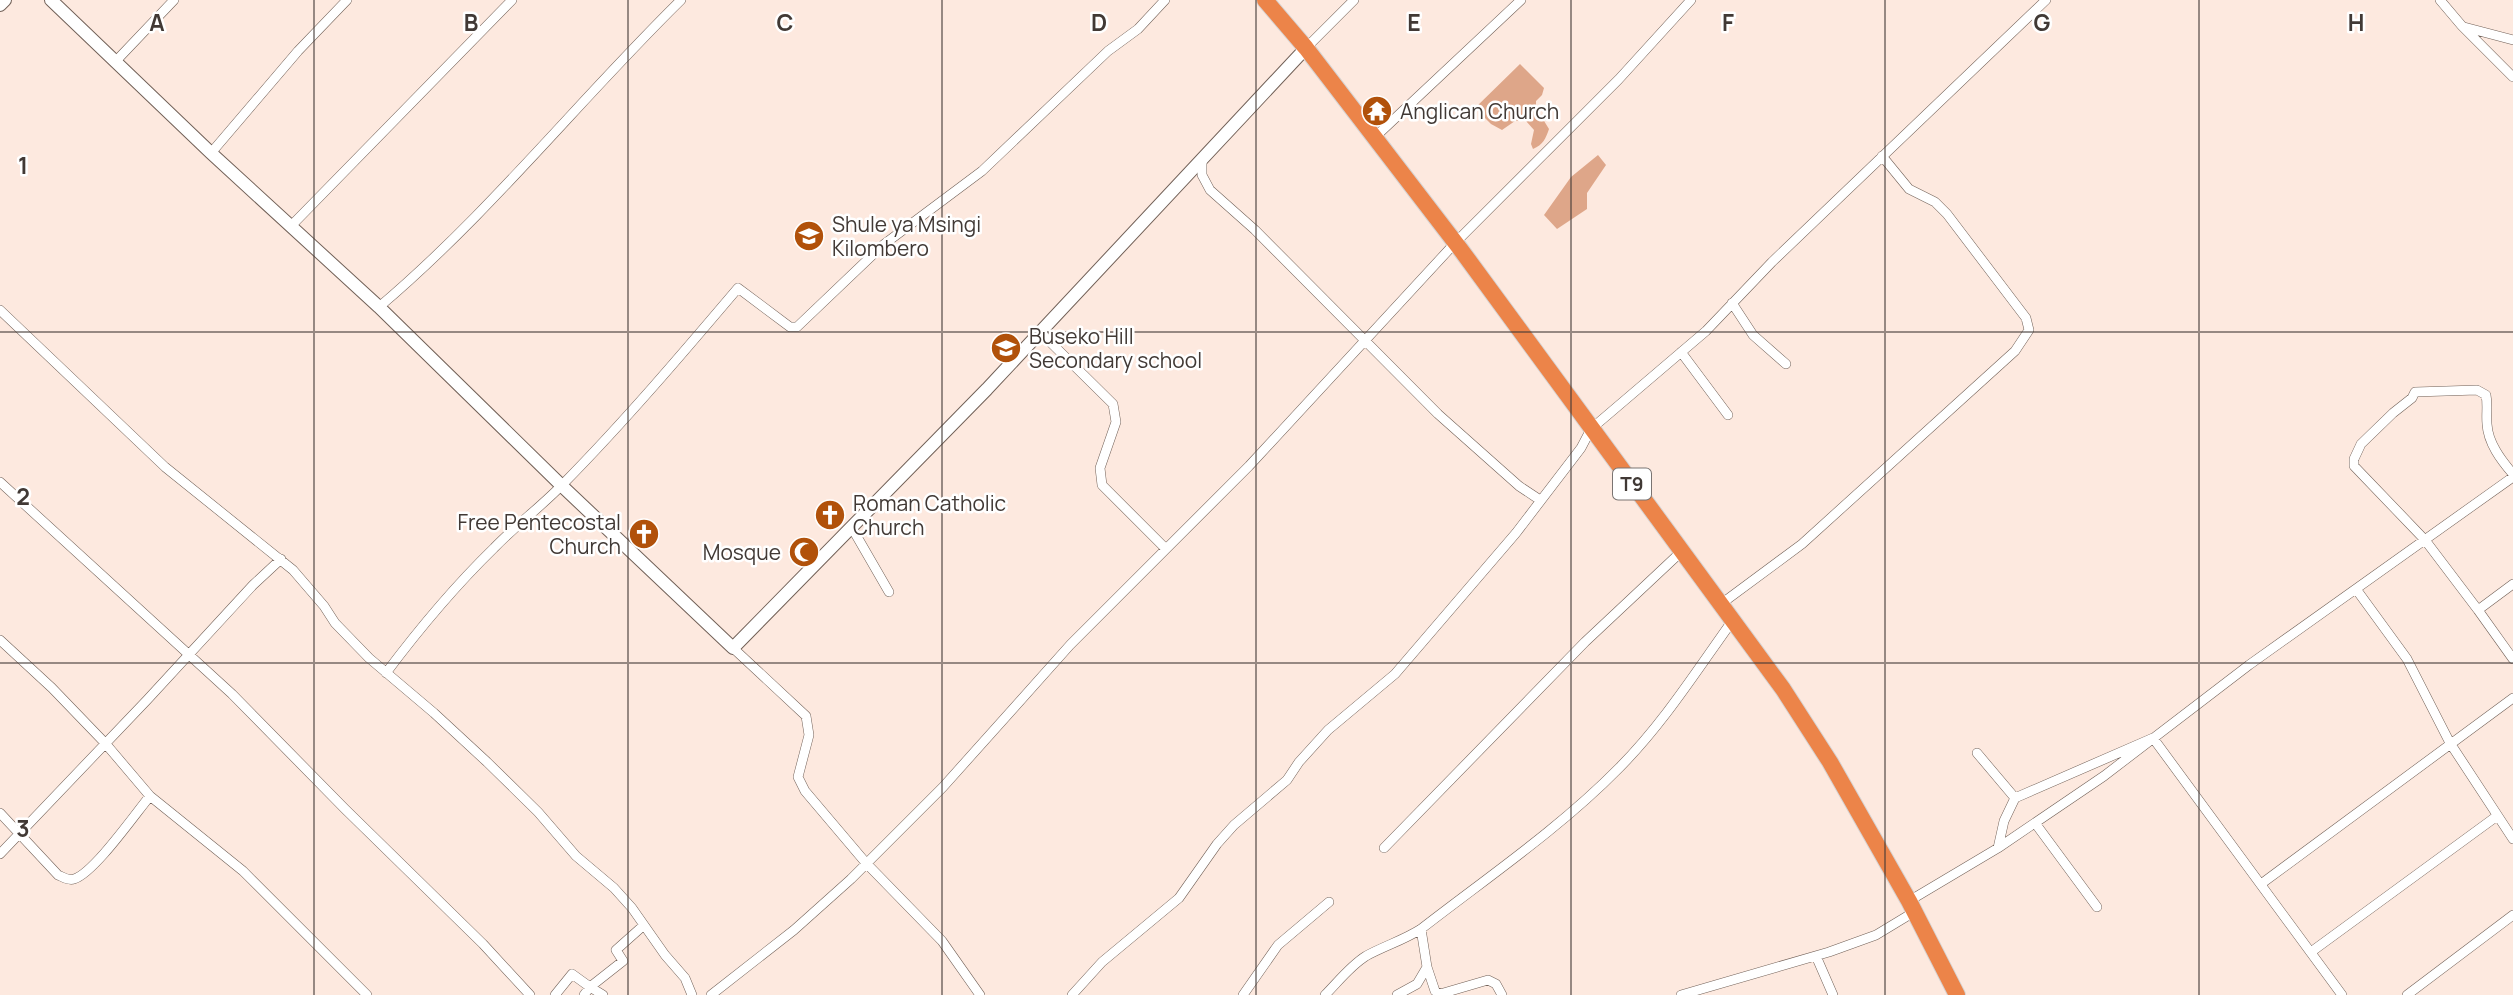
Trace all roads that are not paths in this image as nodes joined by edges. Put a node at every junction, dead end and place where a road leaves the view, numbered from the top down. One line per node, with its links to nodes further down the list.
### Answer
1 (5, 0): 14 (street)
2 (51, 0): 18 (street)
3 (174, 0): 18 (street)
4 (347, 0): 21 (street)
5 (512, 0): 24 (street)
6 (681, 0): 27 (street)
7 (1165, 0): 37 (street)
8 (1265, 0): 17 (highway, T9)
9 (1354, 0): 17 (street)
10 (1521, 0): 20 (street)
11 (1691, 0): 25 (street)
12 (2046, 0): 22 (street)
13 (2440, 0): 15 (street)
14 (0, 5)
15 (2462, 26): 16 (street); 19 (street)
16 (2513, 40)
17 (1306, 48): 20 (highway, T9); 23 (street)
18 (115, 62): 21 (street)
19 (2513, 78)
20 (1374, 138): 25 (highway, T9)
21 (211, 153): 24 (street)
22 (1882, 156): 26 (street); 47 (street)
23 (1202, 158): 29 (street); 30 (street)
24 (291, 226): 27 (street)
25 (1455, 243): 30 (street); 34 (highway, T9)
26 (1732, 303): 31 (street); 32 (street)
27 (379, 307): 37 (street)
28 (0, 310): 43 (street)
29 (1040, 332): 39 (street); 41 (street)
30 (1365, 340): 38 (street); 41 (street)
31 (1681, 352): 33 (street); 34 (street)
32 (1786, 364)
33 (1728, 415)
34 (1591, 429): 38 (street); 42 (highway, T9)
35 (2513, 476): 40 (street); 40 (street)
36 (0, 482): 52 (street)
37 (562, 486): 51 (street); 54 (street)
38 (1540, 500): 89 (street)
39 (852, 528): 46 (street); 51 (street)
40 (2425, 540): 45 (street); 48 (street)
41 (1166, 549): 70 (street)
42 (1682, 551): 47 (highway, T9); 67 (street)
43 (281, 559): 52 (street); 54 (street)
44 (2513, 584): 48 (street)
45 (2356, 589): 56 (street); 58 (street)
46 (889, 592)
47 (1721, 604): 49 (highway, T9)
48 (2478, 611): 53 (street)
49 (1733, 620): 73 (highway, T9); 77 (street)
50 (0, 640): 57 (street)
51 (733, 648): 70 (street)
52 (188, 655): 57 (street); 83 (street)
53 (2513, 659)
54 (386, 673): 76 (street)
55 (2513, 698): 58 (street)
56 (2153, 738): 61 (street); 64 (street); 71 (street)
57 (105, 743): 60 (street); 65 (street)
58 (2450, 743): 63 (street); 71 (street)
59 (1977, 753): 61 (street)
60 (150, 796): 65 (street); 82 (street)
61 (2015, 798): 68 (street)
62 (0, 813): 65 (street)
63 (2497, 816): 66 (street); 78 (street)
64 (2035, 823): 68 (street); 74 (street)
65 (18, 834): 69 (street)
66 (2513, 839)
67 (1384, 848)
68 (1998, 848): 73 (street)
69 (0, 854)
70 (866, 863): 87 (street); 88 (street)
71 (2261, 884): 78 (street)
72 (1329, 902): 90 (street)
73 (1912, 907): 79 (street); 96 (highway, T9)
74 (2097, 907)
75 (2513, 915): 98 (street)
76 (644, 925): 81 (street); 86 (street)
77 (1421, 929): 80 (street); 91 (street)
78 (2311, 952): 97 (street)
79 (1816, 956): 94 (street); 95 (street)
80 (1427, 967): 92 (street); 93 (street)
81 (587, 991): 84 (street); 85 (street)
82 (367, 995)
83 (530, 995)
84 (555, 995)
85 (603, 995)
86 (692, 995)
87 (711, 995)
88 (980, 995)
89 (1072, 995)
90 (1243, 995)
91 (1325, 995)
92 (1397, 995)
93 (1502, 995)
94 (1681, 995)
95 (1833, 995)
96 (1957, 995)
97 (2342, 995)
98 (2407, 995)

